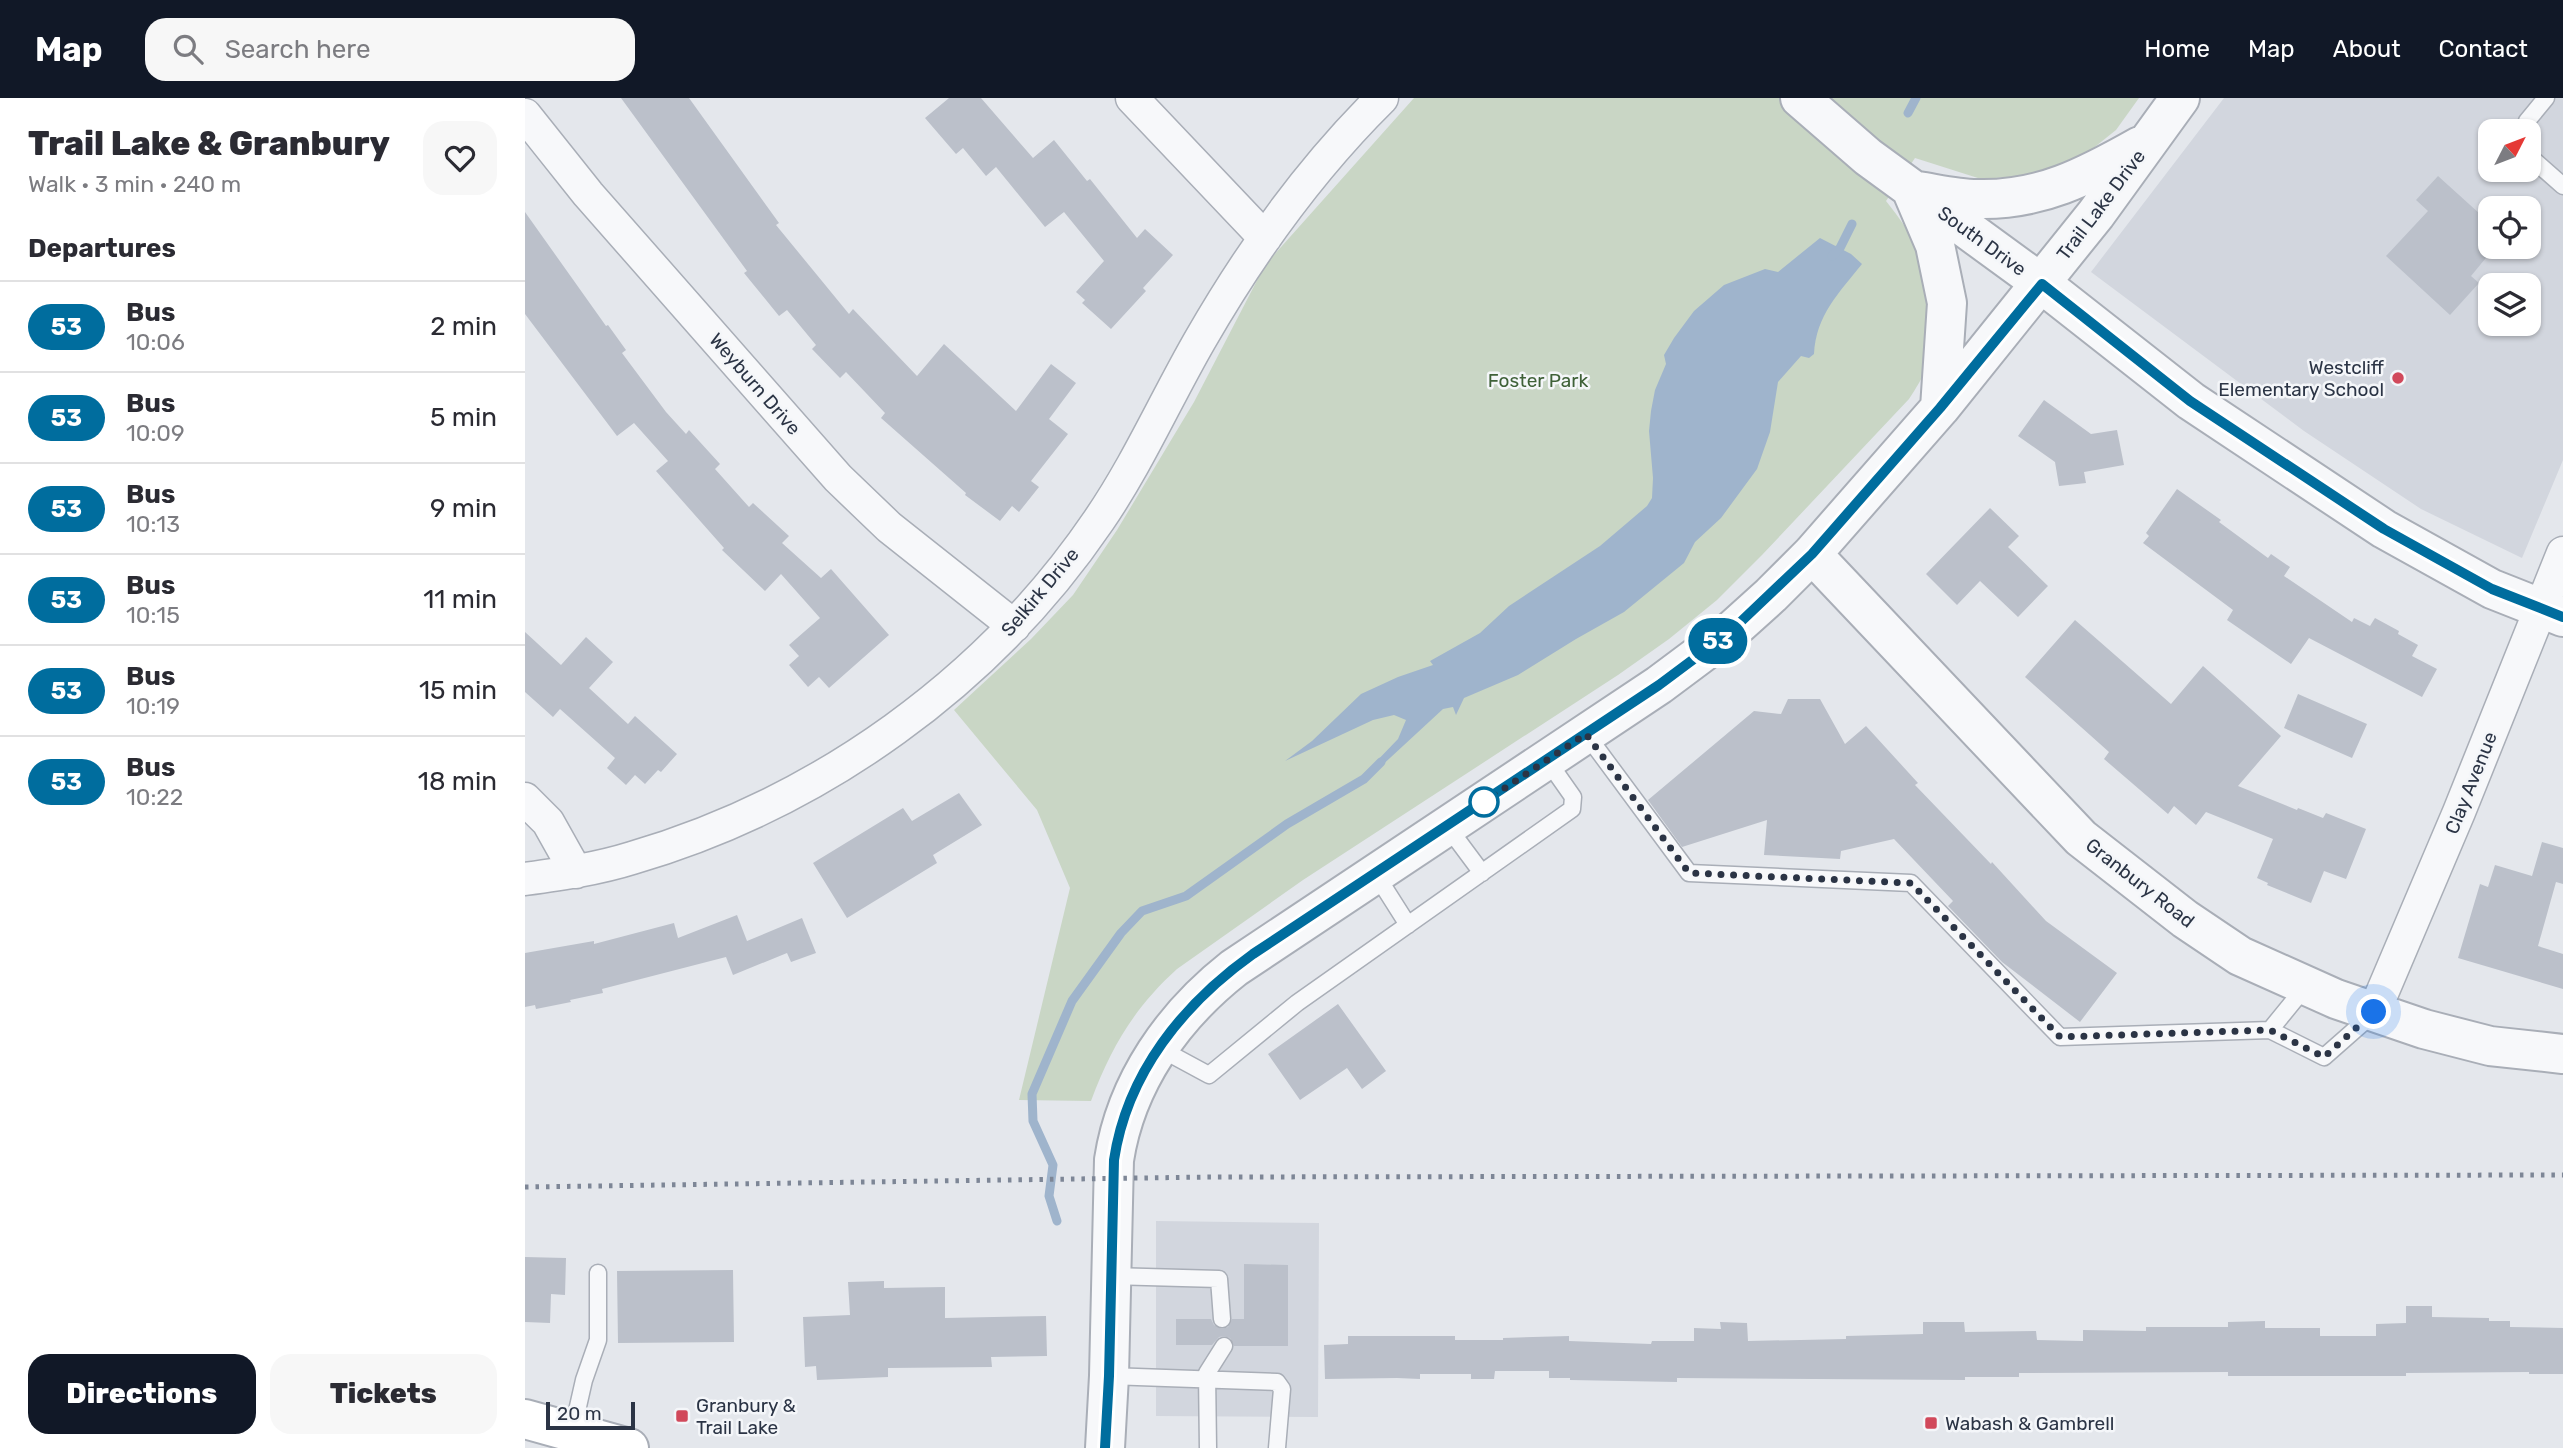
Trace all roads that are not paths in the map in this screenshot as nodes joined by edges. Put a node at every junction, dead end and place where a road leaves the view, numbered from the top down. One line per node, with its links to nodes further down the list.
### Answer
1 (1132, 98): 12 (street)
2 (1382, 98): 12 (street, Selkirk Drive)
3 (1800, 98): 11 (street, South Drive)
4 (2180, 98): 8 (street, Trail Lake Drive)
5 (2546, 98): 7 (lane)
6 (525, 114): 18 (street, Weyburn Drive)
7 (2529, 119)
8 (2151, 139): 11 (street); 13 (street, Trail Lake Drive)
9 (2541, 167): 10 (lane)
10 (2563, 186)
11 (1912, 191): 13 (street, South Drive); 14 (street)
12 (1265, 238): 18 (street, Selkirk Drive)
13 (2042, 284): 14 (street, Trail Lake Drive); 17 (street, South Drive)
14 (1940, 408): 16 (street, Trail Lake Drive)
15 (2563, 553): 17 (street, Clay Avenue)
16 (1812, 554): 19 (street, Trail Lake Drive); 28 (street, Granbury Road)
17 (2552, 614): 29 (street, Clay Avenue)
18 (1014, 626): 23 (street, Selkirk Drive)
19 (1586, 734): 20 (street, Trail Lake Drive); 30 (lane)
20 (1547, 760): 22 (street, Trail Lake Drive); 25 (lane)
21 (525, 799): 23 (street)
22 (1447, 826): 24 (street, Trail Lake Drive); 25 (lane)
23 (576, 872): 26 (street, Selkirk Drive)
24 (1375, 873): 27 (lane); 31 (street, Trail Lake Drive)
25 (1482, 873): 27 (lane)
26 (525, 878)
27 (1408, 925): 31 (lane)
28 (2305, 986): 29 (street, Granbury Road); 30 (lane)
29 (2374, 1012): 30 (lane); 32 (street, Granbury Road)
30 (2270, 1030)
31 (1159, 1048): 34 (street, Trail Lake Drive)
32 (2563, 1054)
33 (598, 1273): 40 (lane)
34 (1110, 1276): 35 (lane); 37 (street, Trail Lake Drive)
35 (1222, 1319)
36 (1224, 1346): 38 (lane)
37 (1109, 1376): 38 (lane); 42 (street, Trail Lake Drive)
38 (1207, 1378): 43 (lane); 44 (lane)
39 (525, 1419): 40 (main road)
40 (572, 1433): 41 (main road)
41 (629, 1448)
42 (1105, 1448)
43 (1208, 1448)
44 (1277, 1448)

